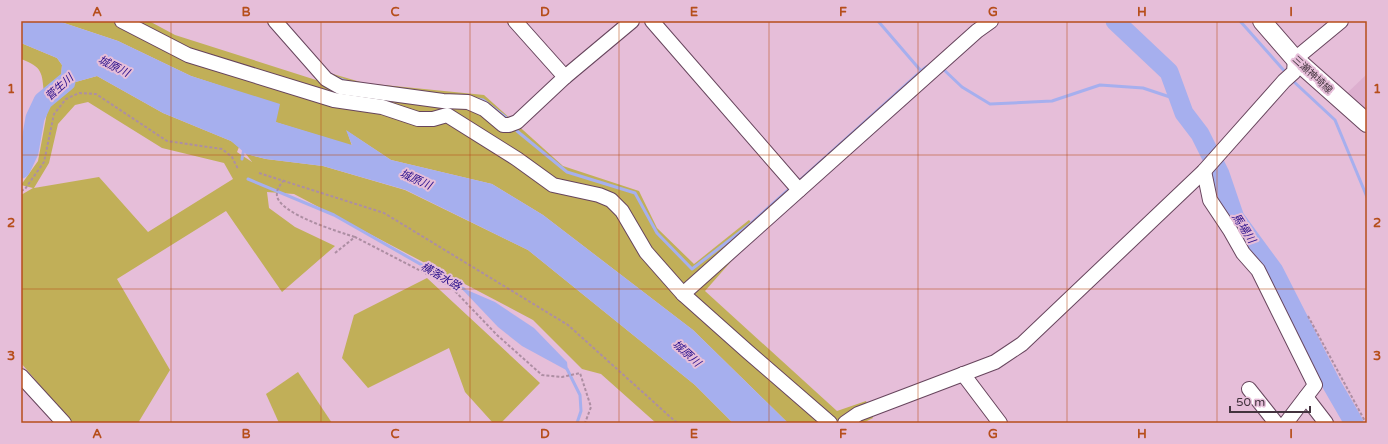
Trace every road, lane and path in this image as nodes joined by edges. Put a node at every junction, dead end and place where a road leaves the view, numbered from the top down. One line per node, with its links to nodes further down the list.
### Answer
1 (122, 21): 12 (street)
2 (275, 21): 11 (street)
3 (515, 21): 10 (street)
4 (632, 21): 10 (street)
5 (652, 21): 18 (street)
6 (991, 21): 18 (street)
7 (1262, 21): 9 (main road, 三瀬神埼線)
8 (1341, 21): 9 (street)
9 (1291, 71): 13 (main road, 三瀬神埼線); 15 (street)
10 (565, 77): 11 (street)
11 (443, 101): 12 (street)
12 (447, 115): 22 (street)
13 (1367, 123)
14 (238, 169): 19 (path)
15 (1204, 172): 24 (street); 27 (street)
16 (259, 173): 17 (path)
17 (284, 180): 20 (path); 30 (path)
18 (799, 190): 22 (street)
19 (21, 191)
20 (355, 238): 21 (path); 29 (path)
21 (336, 252)
22 (683, 294): 31 (street)
23 (1308, 316): 37 (path)
24 (963, 374): 32 (street); 33 (street)
25 (21, 376): 28 (street)
26 (1249, 389): 34 (street)
27 (1306, 397): 35 (street); 36 (street)
28 (64, 423)
29 (585, 423)
30 (677, 423)
31 (830, 423)
32 (845, 423)
33 (1000, 423)
34 (1276, 423)
35 (1286, 423)
36 (1326, 423)
37 (1366, 423)

